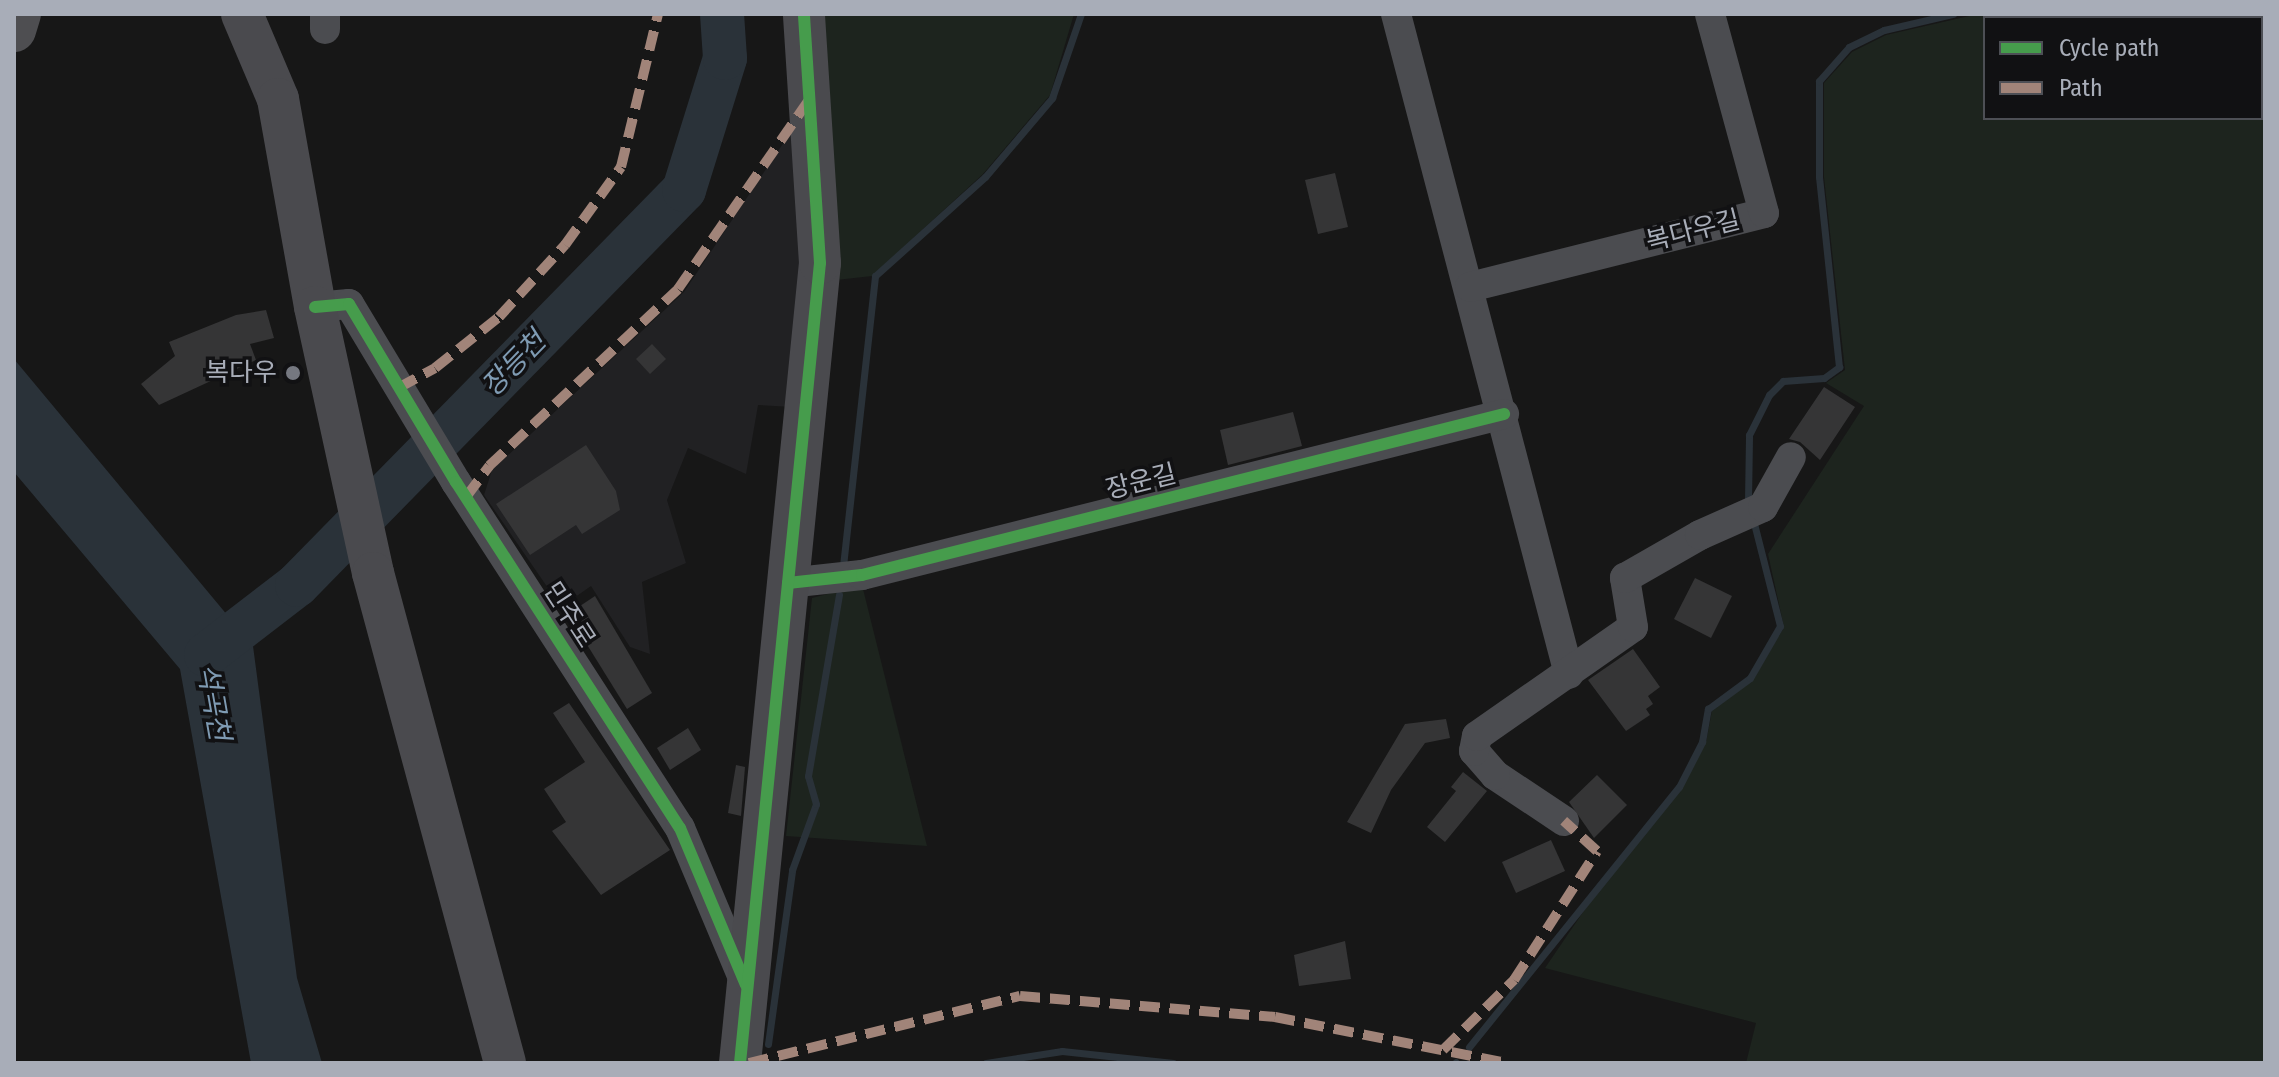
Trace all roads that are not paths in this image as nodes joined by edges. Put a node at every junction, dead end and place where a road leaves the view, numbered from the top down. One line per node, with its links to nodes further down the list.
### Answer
1 (19, 14): 6 (highway)
2 (242, 14): 8 (main road)
3 (804, 14): 11 (main road)
4 (1396, 14): 7 (street)
5 (1710, 14): 7 (street, 복다우길)
6 (14, 30)
7 (1470, 287): 9 (street)
8 (315, 307): 14 (street, 민주로); 15 (main road)
9 (1504, 414): 11 (street, 장운길); 12 (street)
10 (1791, 457): 12 (street)
11 (788, 583): 14 (main road)
12 (1569, 674): 13 (street)
13 (1564, 821)
14 (748, 990): 16 (main road)
15 (505, 1063)
16 (740, 1063)

